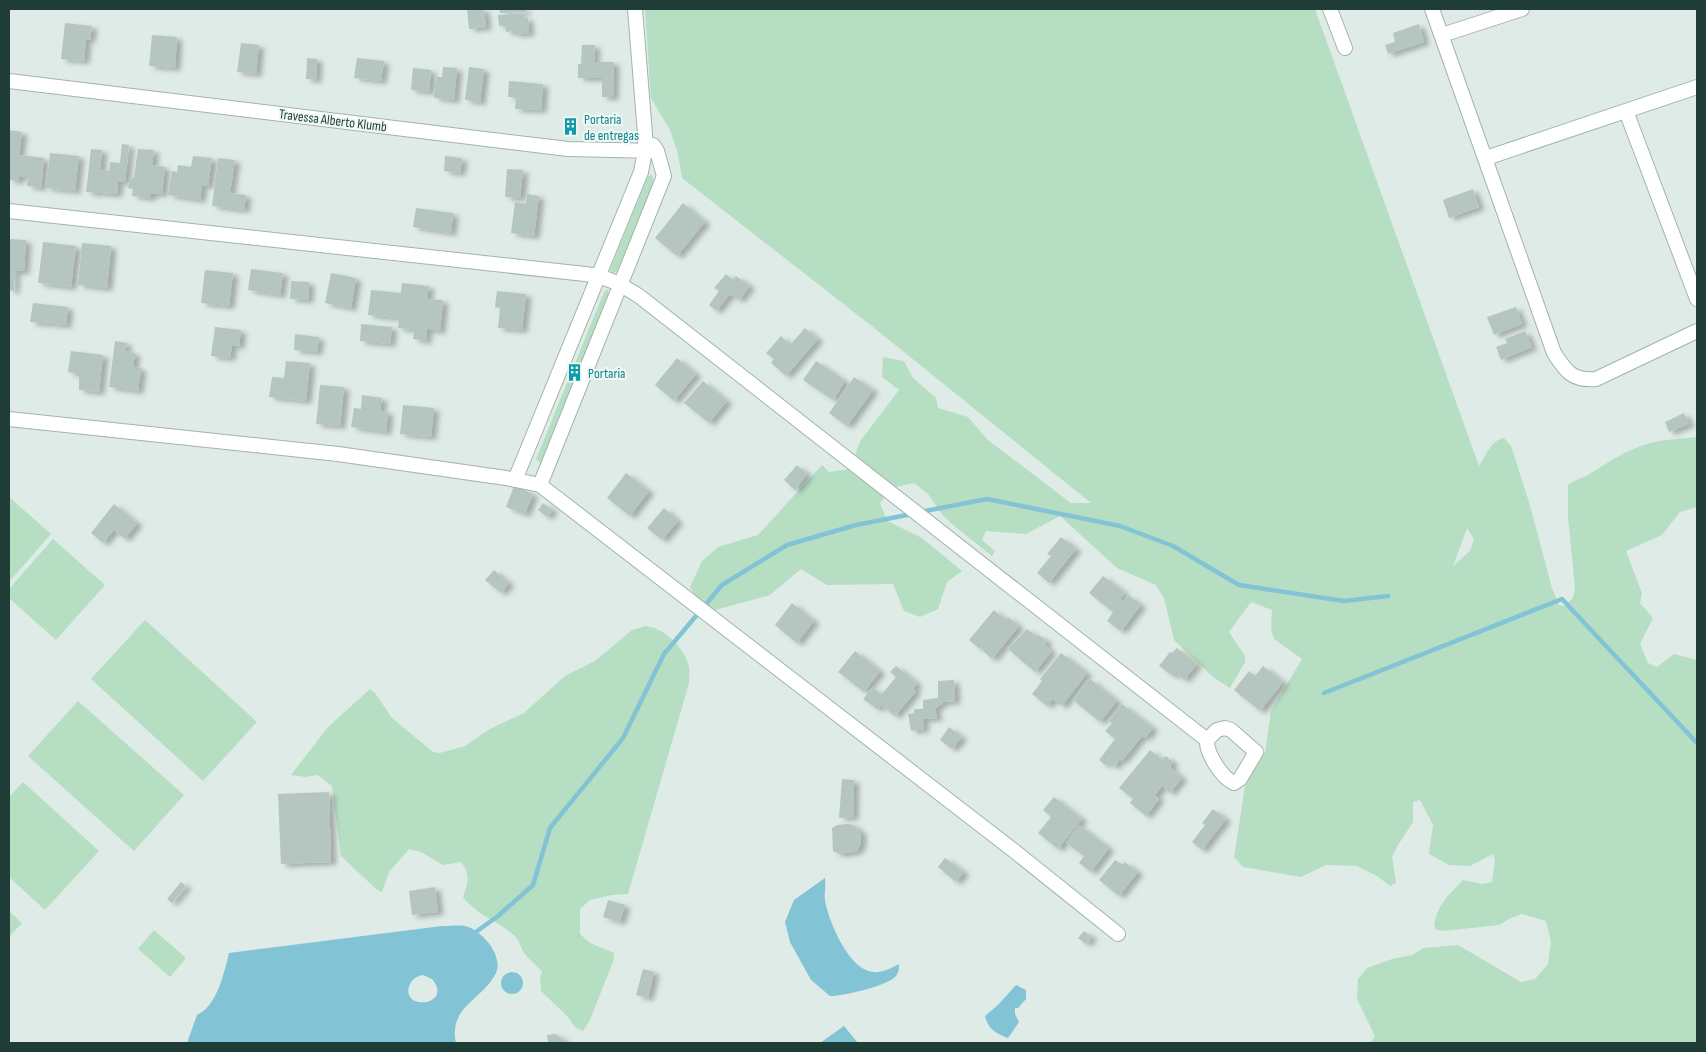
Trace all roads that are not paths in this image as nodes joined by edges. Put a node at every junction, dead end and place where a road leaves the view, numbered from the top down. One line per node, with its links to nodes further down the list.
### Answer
1 (635, 9): 10 (street)
2 (1330, 9): 6 (street)
3 (1432, 9): 5 (street)
4 (1522, 9): 5 (street)
5 (1442, 35): 11 (street)
6 (1345, 48)
7 (9, 81): 10 (street, Travessa Alberto Klumb)
8 (1697, 87): 9 (street)
9 (1626, 111): 11 (street); 15 (street)
10 (651, 151): 13 (street); 14 (street)
11 (1486, 158): 16 (street)
12 (9, 211): 13 (street)
13 (599, 275): 14 (street); 18 (street)
14 (621, 284): 19 (street); 20 (street)
15 (1697, 299)
16 (1697, 331)
17 (9, 419): 18 (street)
18 (515, 480): 19 (street)
19 (540, 485): 21 (street)
20 (1207, 740)
21 (1118, 934)

